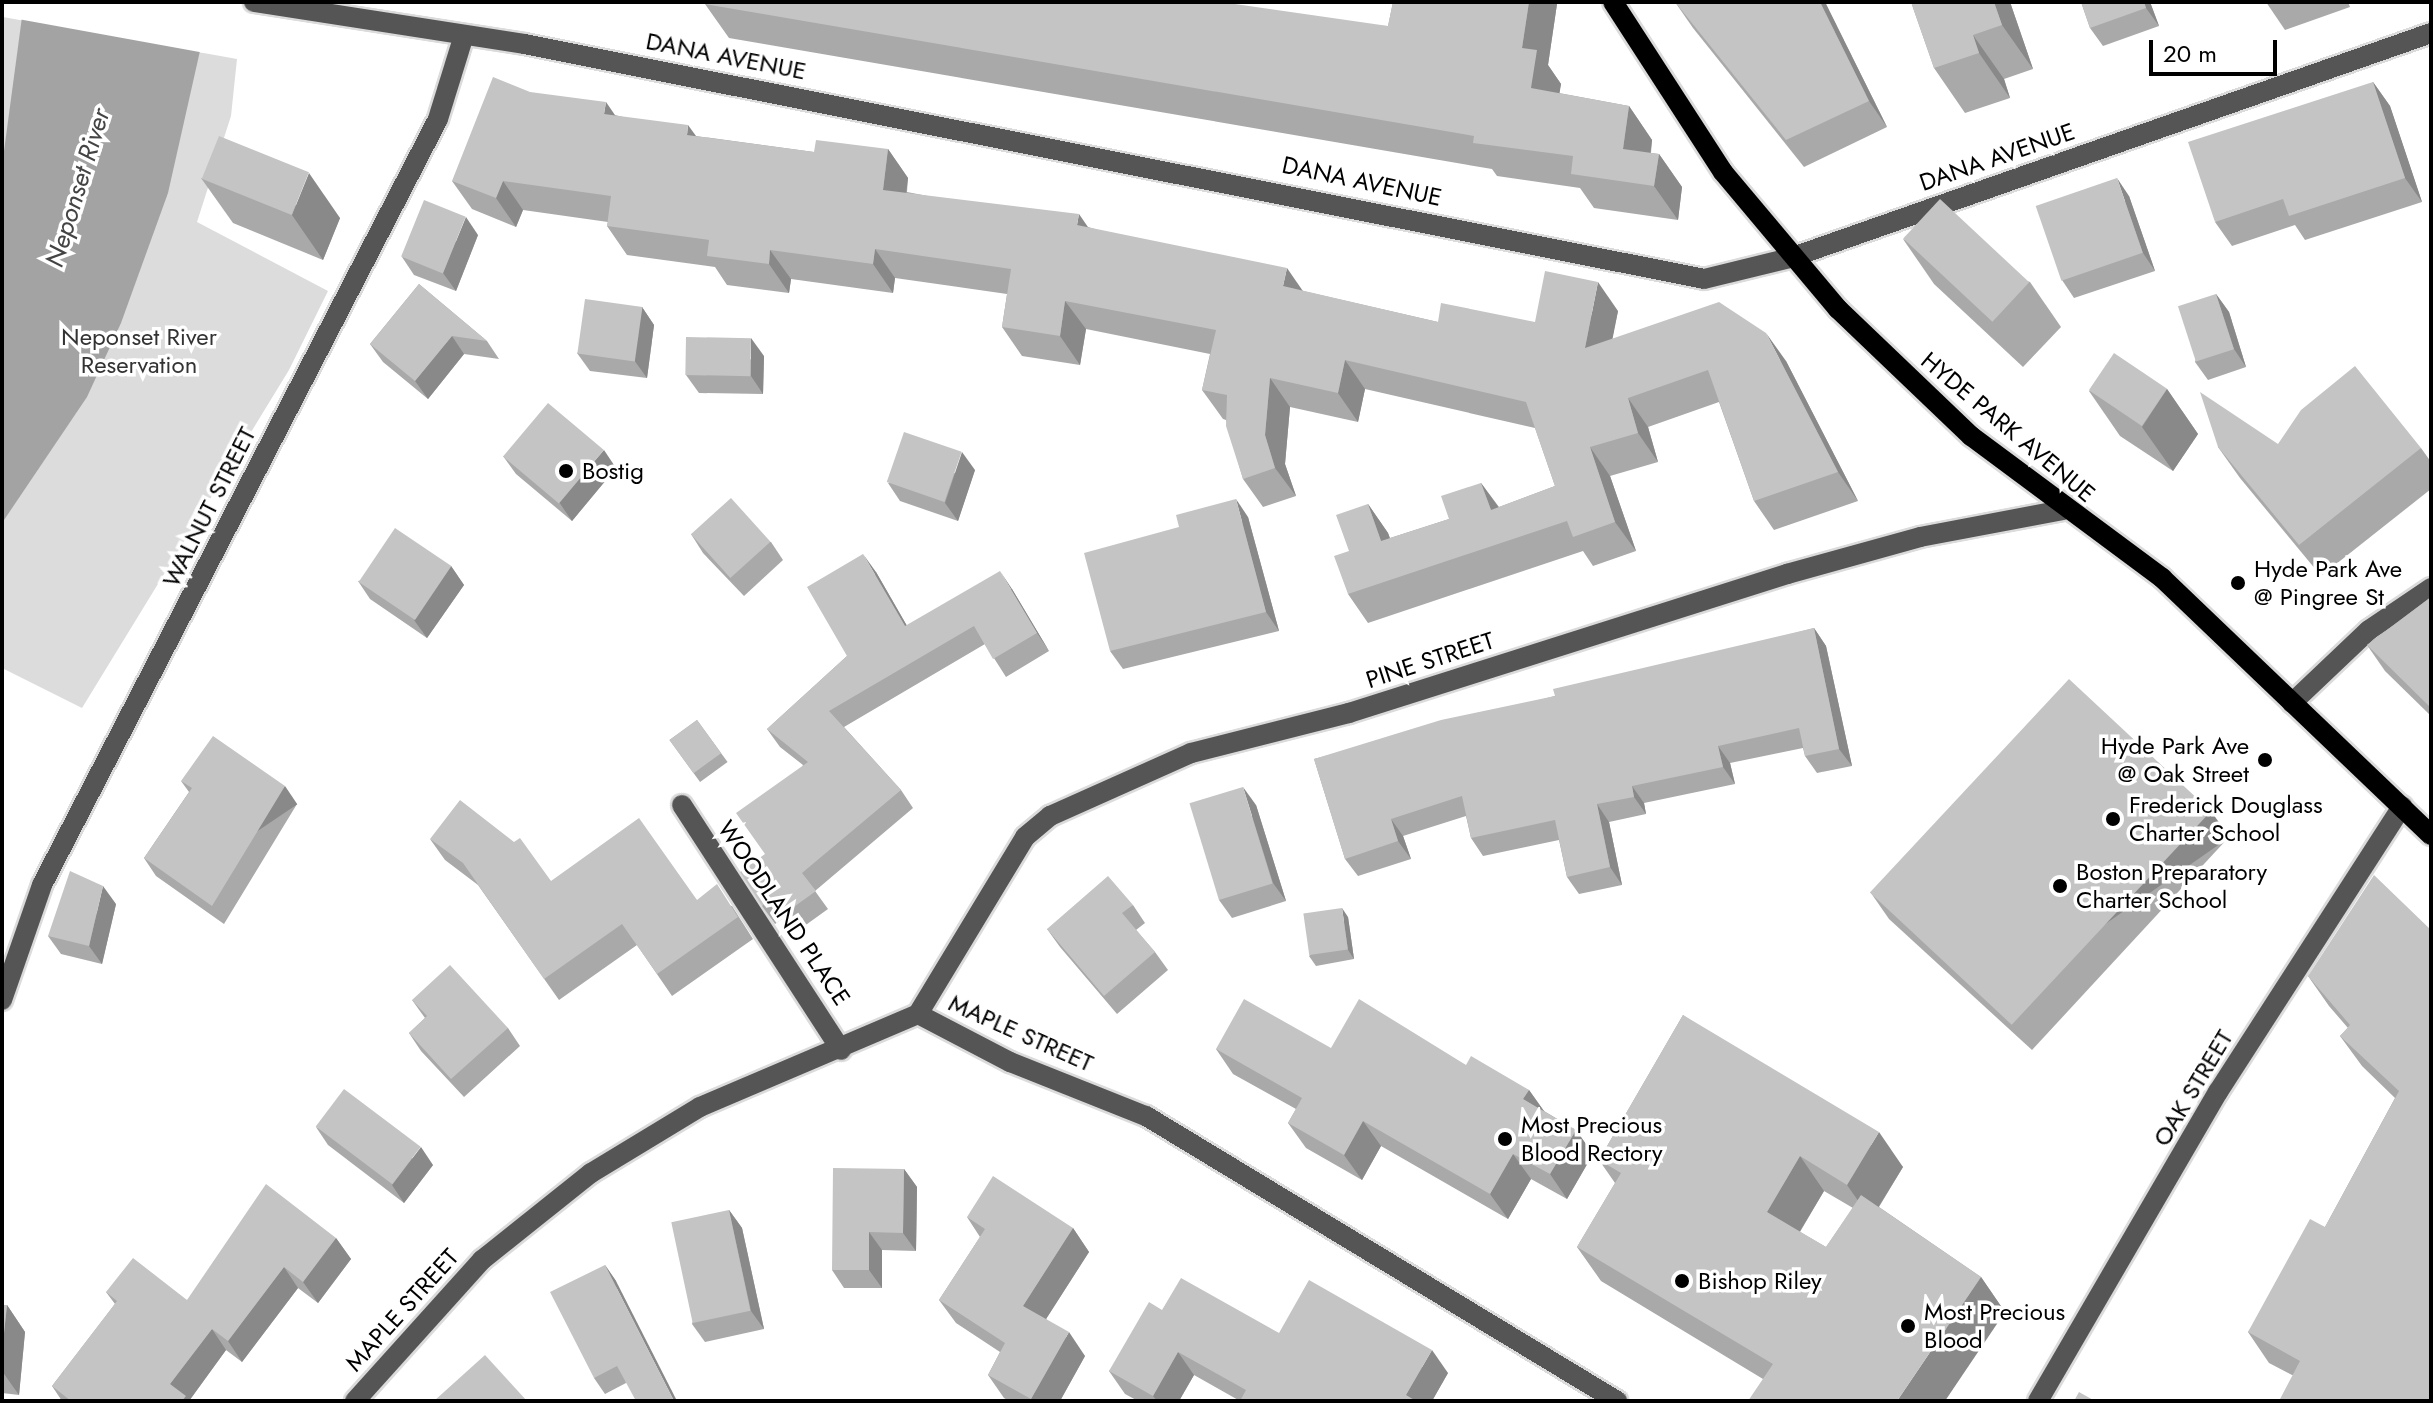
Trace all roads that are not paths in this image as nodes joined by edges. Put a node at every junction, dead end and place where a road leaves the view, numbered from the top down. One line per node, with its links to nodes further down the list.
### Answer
1 (1613, 2): 5 (main road, HYDE PARK AVENUE)
2 (259, 3): 3 (street, DANA AVENUE)
3 (463, 38): 5 (street, DANA AVENUE); 12 (street, WALNUT STREET)
4 (2429, 39): 5 (street, DANA AVENUE)
5 (1790, 258): 6 (main road, HYDE PARK AVENUE)
6 (2063, 510): 8 (main road, HYDE PARK AVENUE); 13 (street, PINE STREET)
7 (2431, 588): 8 (street)
8 (2292, 703): 10 (main road, HYDE PARK AVENUE)
9 (682, 805): 14 (street, WOODLAND PLACE)
10 (2402, 806): 11 (main road, HYDE PARK AVENUE); 17 (street, OAK STREET)
11 (2431, 835)
12 (2, 1000)
13 (918, 1014): 14 (street, MAPLE STREET); 16 (street, MAPLE STREET)
14 (841, 1050): 15 (street, MAPLE STREET)
15 (355, 1401)
16 (1617, 1401)
17 (2038, 1401)

